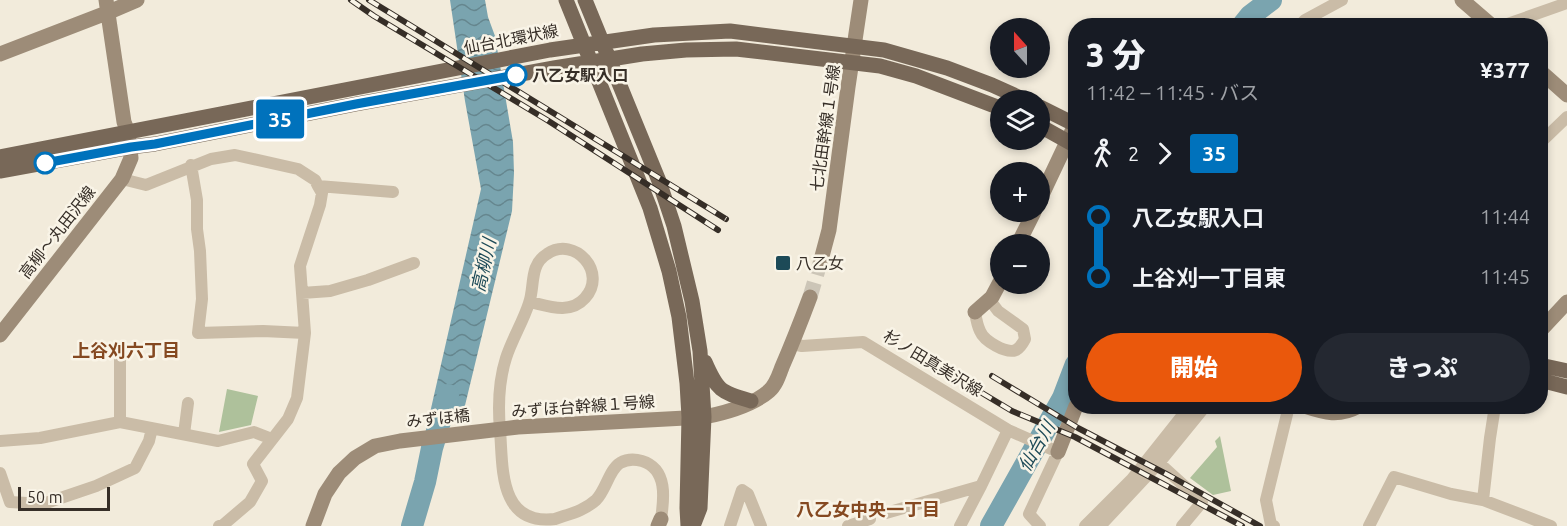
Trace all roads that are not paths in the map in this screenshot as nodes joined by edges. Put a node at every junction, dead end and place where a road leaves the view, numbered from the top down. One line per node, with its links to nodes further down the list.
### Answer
1 (137, 0): 8 (street)
2 (566, 0): 13 (main road)
3 (585, 0): 12 (main road)
4 (861, 0): 14 (street, 七北田幹線１号線)
5 (1342, 0): 9 (street)
6 (1462, 0): 10 (street)
7 (1567, 3): 11 (street)
8 (108, 6): 15 (street); 28 (street)
9 (1309, 18)
10 (1483, 18)
11 (1525, 18)
12 (602, 42): 13 (main road, 仙台北環状線); 14 (main road, 仙台北環状線); 16 (main road)
13 (584, 44): 17 (main road); 28 (main road, 仙台北環状線)
14 (854, 46): 18 (street, 七北田幹線１号線); 20 (main road, 仙台北環状線)
15 (0, 54)
16 (610, 59): 17 (main road, 仙台北環状線); 18 (main road, 仙台北環状線); 51 (main road)
17 (591, 62): 28 (main road, 仙台北環状線); 64 (main road)
18 (851, 62): 22 (main road, 仙台北環状線); 38 (street, 七北田幹線１号線)
19 (1548, 77): 21 (street)
20 (1003, 90)
21 (1567, 95)
22 (990, 104)
23 (1050, 113): 25 (main road)
24 (1567, 117): 27 (street)
25 (1068, 122)
26 (1050, 132): 29 (main road)
27 (1548, 136)
28 (129, 140): 31 (main road, 仙台北環状線); 33 (main road, 仙台北環状線); 34 (street, 高柳～丸田沢線)
29 (1068, 142)
30 (1068, 151): 35 (street)
31 (0, 157)
32 (191, 165): 34 (street); 36 (street); 48 (street)
33 (0, 171)
34 (122, 179): 49 (street, 高柳～丸田沢線)
35 (1050, 182)
36 (318, 186): 37 (street); 40 (street)
37 (393, 192)
38 (821, 260)
39 (414, 263): 40 (street)
40 (302, 293): 48 (street)
41 (994, 294): 43 (street)
42 (810, 297): 50 (street)
43 (990, 299): 46 (street); 46 (street)
44 (530, 302): 44 (street); 67 (street)
45 (1567, 302): 47 (street)
46 (975, 312)
47 (1548, 322)
48 (305, 333): 71 (street)
49 (0, 335)
50 (792, 344): 57 (street); 68 (street, 杉ノ田真美沢線)
51 (700, 351): 57 (main road); 64 (main road)
52 (120, 360): 65 (street)
53 (1548, 367): 54 (main road)
54 (1567, 371)
55 (1548, 382): 56 (main road)
56 (1567, 387)
57 (752, 401): 64 (street)
58 (188, 403): 70 (street)
59 (1072, 414): 73 (street)
60 (1184, 414): 92 (street)
61 (1199, 414): 74 (street)
62 (1287, 414): 95 (street)
63 (1494, 414): 77 (street)
64 (696, 417): 67 (street, みずほ台幹線１号線); 84 (main road); 85 (main road)
65 (120, 422): 66 (street); 72 (street)
66 (152, 428): 70 (street); 75 (street)
67 (500, 430): 69 (street, みずほ台幹線１号線); 81 (street)
68 (1012, 431): 73 (street, 杉ノ田真美沢線); 76 (street)
69 (480, 432): 83 (street, みずほ橋)
70 (184, 434): 71 (street)
71 (272, 439): 82 (street)
72 (0, 441)
73 (1053, 450): 79 (street)
74 (1159, 463): 93 (street); 94 (street)
75 (0, 473)
76 (981, 486): 78 (street); 89 (street)
77 (1483, 500): 96 (street); 97 (street)
78 (886, 513)
79 (1029, 514): 90 (street); 91 (street)
80 (870, 519): 88 (street)
81 (659, 523)
82 (222, 526)
83 (313, 526)
84 (688, 526)
85 (693, 526)
86 (730, 526): 87 (street)
87 (761, 526)
88 (848, 526)
89 (960, 526)
90 (1021, 526)
91 (1040, 526)
92 (1085, 526)
93 (1100, 526)
94 (1182, 526)
95 (1271, 526)
96 (1369, 526)
97 (1551, 526)

